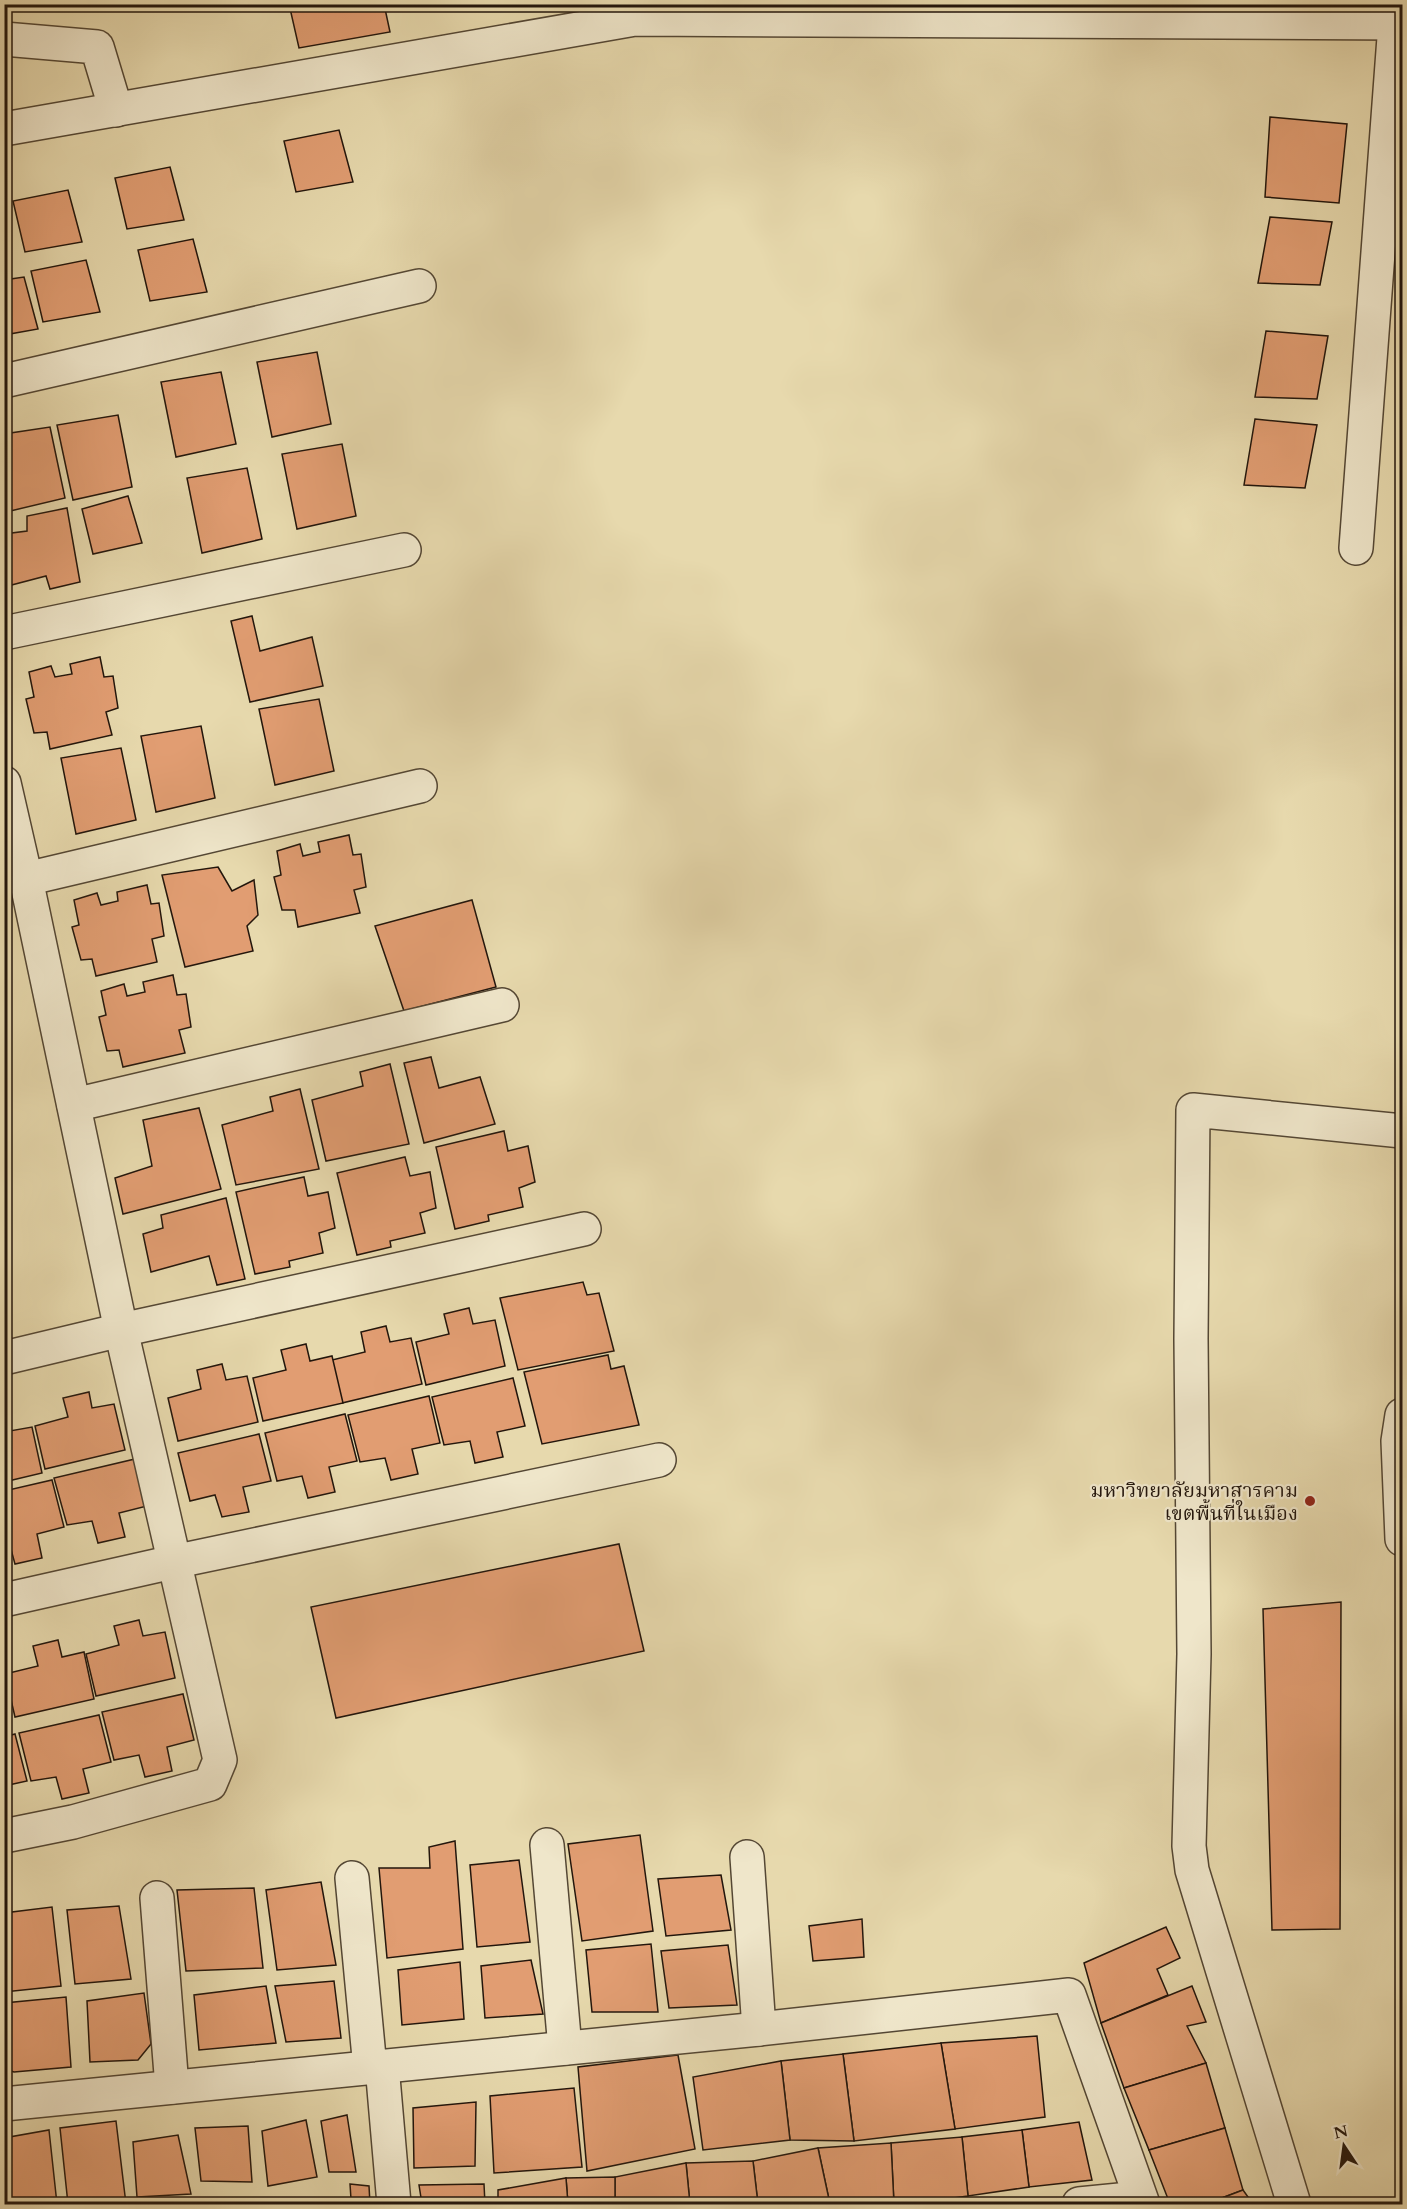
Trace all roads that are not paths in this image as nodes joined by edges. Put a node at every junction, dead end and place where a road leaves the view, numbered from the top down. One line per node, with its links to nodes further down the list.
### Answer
1 (635, 12): 2 (street); 4 (street)
2 (1399, 23): 8 (street)
3 (4, 39): 4 (street)
4 (117, 110): 5 (street)
5 (4, 129)
6 (419, 286): 7 (street)
7 (4, 381)
8 (1356, 548)
9 (404, 550): 10 (street)
10 (4, 633)
11 (4, 783): 13 (street)
12 (420, 786): 13 (street)
13 (27, 879): 15 (street)
14 (502, 1005): 15 (street)
15 (74, 1105): 18 (street)
16 (1402, 1131): 38 (street)
17 (584, 1229): 18 (street)
18 (121, 1330): 19 (street); 23 (street)
19 (4, 1359)
20 (1402, 1415): 22 (street)
21 (659, 1460): 23 (street)
22 (1402, 1539)
23 (173, 1562): 24 (street); 25 (street)
24 (4, 1600)
25 (4, 1836)
26 (547, 1845): 31 (street)
27 (747, 1857): 30 (street)
28 (352, 1878): 32 (street)
29 (157, 1898): 33 (street)
30 (759, 2028): 31 (street); 35 (street)
31 (565, 2048): 32 (street)
32 (376, 2067): 33 (street); 36 (street)
33 (172, 2087): 34 (street)
34 (4, 2104)
35 (1142, 2201): 37 (street)
36 (394, 2205)
37 (1079, 2205)
38 (1293, 2205)

